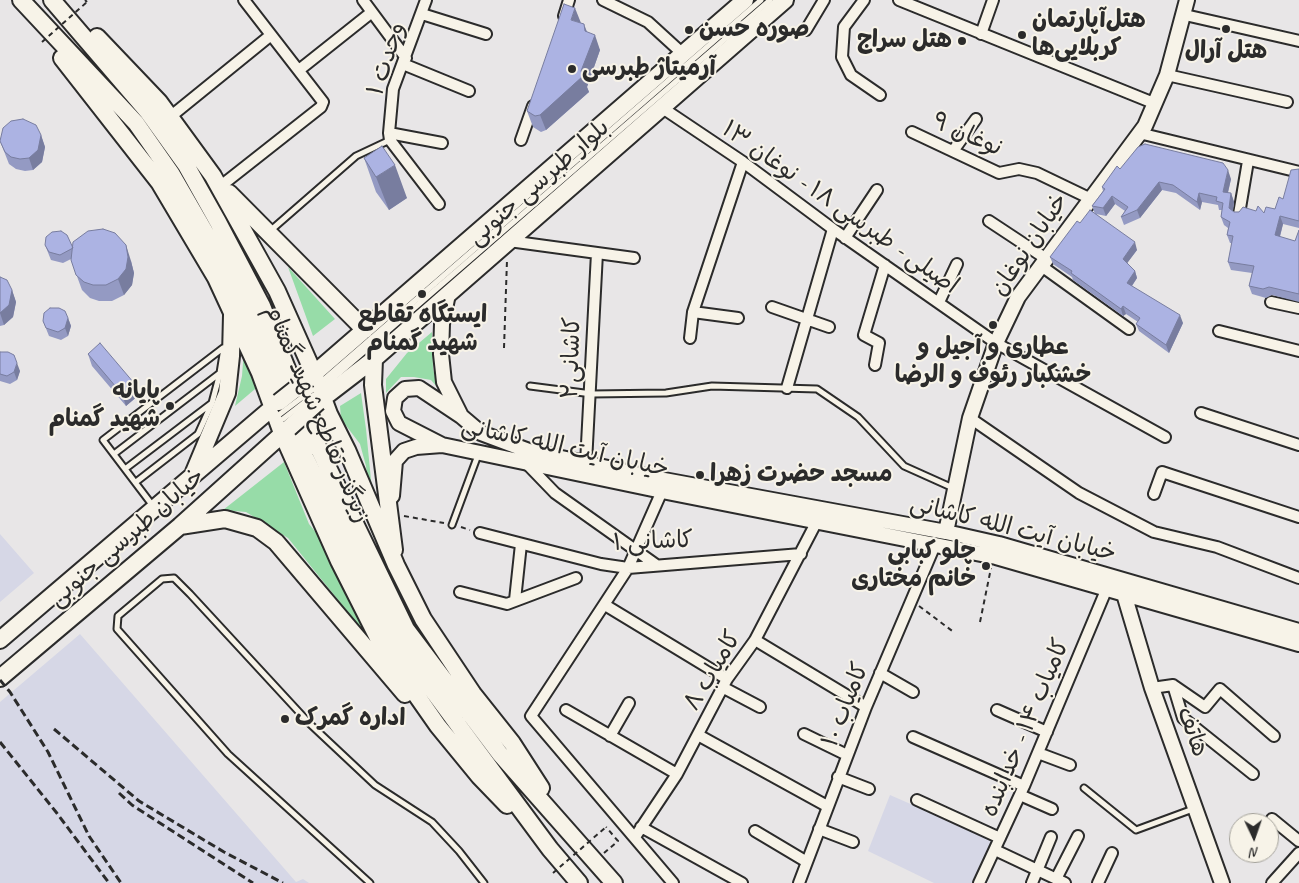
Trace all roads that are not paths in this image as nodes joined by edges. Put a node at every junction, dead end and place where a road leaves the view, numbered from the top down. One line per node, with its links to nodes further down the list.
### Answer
1 (52, 0): 36 (main road); 164 (main road, زیرگذر تقاطع شهید گمنام)
2 (244, 0): 24 (street)
3 (363, 0): 17 (street)
4 (426, 0): 18 (street, وحدت ۱)
5 (569, 0): 20 (street)
6 (603, 0): 26 (street)
7 (745, 0): 26 (main road, بلوار طبرسی جنوبی)
8 (762, 0): 84 (lane)
9 (770, 0): 84 (lane)
10 (785, 0): 35 (main road, بلوار طبرسی جنوبی)
11 (824, 0): 21 (street)
12 (864, 0): 32 (street)
13 (899, 0): 23 (street)
14 (993, 0): 23 (street)
15 (1187, 0): 19 (main road, خیابان نوغان)
16 (25, 4): 67 (main road); 172 (main road, زیرگذر تقاطع شهید گمنام)
17 (372, 12): 27 (street); 28 (street)
18 (422, 14): 22 (street); 27 (street, وحدت ۱)
19 (1185, 15): 25 (street); 29 (main road, خیابان نوغان)
20 (560, 28)
21 (806, 30)
22 (486, 34)
23 (981, 34): 34 (street)
24 (270, 35): 28 (street); 36 (street)
25 (1299, 41)
26 (683, 54): 73 (main road, بلوار طبرسی جنوبی)
27 (404, 61): 30 (street); 40 (street, وحدت ۱)
28 (299, 70): 47 (street)
29 (1167, 75): 33 (street); 34 (main road, خیابان نوغان)
30 (469, 91)
31 (537, 93): 41 (street)
32 (880, 95)
33 (1286, 102)
34 (1156, 104): 39 (main road, خیابان نوغان)
35 (661, 108): 45 (street, اصیلی - طبرسی ۱۸ - نوغان ۱۳); 56 (main road, بلوار طبرسی جنوبی)
36 (170, 117): 47 (main road)
37 (976, 119): 43 (street)
38 (912, 132): 43 (street, نوغان ۹)
39 (1139, 133): 44 (street); 49 (main road, خیابان نوغان)
40 (389, 137): 42 (street); 50 (street); 54 (lane)
41 (521, 140)
42 (442, 143)
43 (953, 151): 49 (street, نوغان ۹)
44 (1248, 161): 46 (street); 51 (street)
45 (743, 162): 53 (street, اصیلی - طبرسی ۱۸ - نوغان ۱۳); 68 (street)
46 (1299, 172)
47 (218, 181): 54 (main road); 84 (main road)
48 (877, 190): 55 (street)
49 (1089, 198): 59 (main road, خیابان نوغان)
50 (439, 204)
51 (1239, 214)
52 (989, 221): 59 (street)
53 (833, 229): 55 (street, اصیلی - طبرسی ۱۸ - نوغان ۱۳); 70 (street)
54 (268, 233): 73 (main road)
55 (845, 238): 61 (street, اصیلی - طبرسی ۱۸ - نوغان ۱۳)
56 (504, 245): 57 (street); 62 (main road, بلوار طبرسی جنوبی)
57 (597, 254): 58 (street); 85 (street, کاشانی۲)
58 (634, 258)
59 (1043, 262): 72 (street); 76 (main road, خیابان نوغان)
60 (957, 264): 63 (street)
61 (885, 265): 63 (street, اصیلی - طبرسی ۱۸ - نوغان ۱۳); 80 (street)
62 (448, 294): 79 (main road, بلوار طبرسی جنوبی); 88 (main road, خیابان آیت الله کاشانی)
63 (939, 302): 76 (street, اصیلی - طبرسی ۱۸ - نوغان ۱۳)
64 (1271, 302): 66 (street)
65 (772, 307): 70 (street)
66 (1299, 308)
67 (232, 311): 77 (lane); 89 (main road); 99 (main road)
68 (693, 312): 69 (street); 75 (street)
69 (738, 318)
70 (806, 319): 71 (street); 83 (street)
71 (829, 327)
72 (1129, 329)
73 (365, 330): 84 (main road, بلوار طبرسی جنوبی)
74 (1219, 331): 78 (street)
75 (690, 338)
76 (996, 343): 90 (main road, خیابان نوغان); 91 (street, اصیلی - طبرسی ۱۸ - نوغان ۱۳)
77 (224, 348): 81 (lane); 95 (lane)
78 (1299, 351)
79 (374, 359): 84 (main road, بلوار طبرسی جنوبی); 105 (main road)
80 (875, 366)
81 (220, 372): 86 (lane); 95 (lane)
82 (530, 386): 85 (lane)
83 (787, 388): 85 (lane); 101 (lane)
84 (316, 389): 89 (main road, bridge); 89 (main road, bridge); 116 (main road)
85 (592, 394): 96 (street, کاشانی۲)
86 (212, 402): 98 (lane); 100 (lane)
87 (1201, 413): 93 (street)
88 (461, 416): 92 (main road); 96 (main road, خیابان آیت الله کاشانی)
89 (280, 418): 99 (main road, خیابان طبرسی جنوبی); 109 (main road, خیابان طبرسی جنوبی); 141 (main road)
90 (970, 418): 101 (main road, خیابان نوغان); 120 (street)
91 (1165, 437)
92 (442, 445): 94 (main road, خیابان آیت الله کاشانی); 105 (main road, خیابان آیت الله کاشانی)
93 (1299, 445)
94 (479, 453): 97 (main road, خیابان آیت الله کاشانی); 108 (lane)
95 (114, 454): 98 (lane)
96 (586, 463): 110 (main road, خیابان آیت الله کاشانی)
97 (527, 464): 102 (main road, خیابان آیت الله کاشانی); 114 (street)
98 (125, 469): 100 (lane)
99 (192, 476): 104 (main road, خیابان طبرسی جنوبی)
100 (136, 482): 104 (lane)
101 (953, 488): 110 (main road, خیابان نوغان)
102 (662, 492): 107 (main road, خیابان آیت الله کاشانی); 114 (street)
103 (1154, 494): 106 (street)
104 (155, 508): 127 (main road, خیابان طبرسی جنوبی)
105 (391, 510): 116 (main road)
106 (1299, 517)
107 (817, 521): 113 (main road, خیابان آیت الله کاشانی); 115 (street, کامیاب ۸)
108 (452, 525)
109 (180, 526): 131 (main road, خیابان طبرسی جنوبی); 141 (main road)
110 (946, 532): 122 (main road, خیابان آیت الله کاشانی)
111 (480, 533): 112 (street, کاشانی ۱)
112 (521, 544): 118 (street, کاشانی ۱); 124 (street)
113 (934, 545): 121 (main road, خیابان آیت الله کاشانی); 130 (street, کامیاب ۱۰)
114 (637, 550): 117 (street); 118 (street)
115 (801, 554): 117 (street, کاشانی ۱); 128 (street, کامیاب ۸)
116 (396, 564): 164 (main road)
117 (655, 564): 118 (street, کاشانی ۱)
118 (628, 568): 125 (street)
119 (576, 578): 124 (street)
120 (1299, 578)
121 (1107, 588): 122 (main road, خیابان آیت الله کاشانی); 142 (street, کامیاب ۱۴ - خدابنده)
122 (1126, 588): 126 (main road, خیابان آیت الله کاشانی); 129 (main road, خیابان آیت الله کاشانی); 134 (main road, هاتف)
123 (460, 592): 124 (street)
124 (515, 600)
125 (605, 605): 132 (street); 167 (street)
126 (1299, 631)
127 (0, 640)
128 (755, 640): 132 (street, کامیاب ۸); 138 (street)
129 (1299, 644)
130 (880, 673): 135 (street); 138 (street, کامیاب ۱۰)
131 (0, 678)
132 (726, 684): 137 (street); 144 (street, کامیاب ۸)
133 (1173, 685): 134 (street); 146 (street); 152 (street)
134 (1152, 688): 159 (main road, هاتف)
135 (913, 692)
136 (629, 702): 145 (street)
137 (760, 707)
138 (866, 707): 149 (street, کامیاب ۱۰)
139 (566, 710): 145 (street)
140 (997, 710): 142 (street)
141 (438, 726): 172 (main road)
142 (1047, 732): 148 (street, کامیاب ۱۴ - خدابنده)
143 (804, 734): 149 (street)
144 (698, 735): 151 (street, کامیاب ۸); 158 (street)
145 (610, 736): 151 (street)
146 (1274, 736)
147 (913, 737): 156 (street)
148 (1038, 753): 150 (street); 156 (street, کامیاب ۱۴ - خدابنده)
149 (847, 755): 153 (street, کامیاب ۱۰)
150 (1070, 765)
151 (676, 774): 162 (street, کامیاب ۸)
152 (1254, 774)
153 (838, 777): 155 (street); 158 (street, کامیاب ۱۰)
154 (1084, 788): 159 (lane)
155 (869, 789)
156 (1022, 790): 160 (street); 169 (street, کامیاب ۱۴ - خدابنده)
157 (917, 800): 169 (street)
158 (827, 806): 163 (street, کامیاب ۱۰)
159 (1196, 808): 189 (main road, هاتف)
160 (1052, 809)
161 (1279, 825): 170 (street)
162 (641, 827): 167 (street, کامیاب ۸); 184 (street)
163 (819, 829): 171 (street); 176 (street, کامیاب ۱۰)
164 (567, 830): 182 (main road)
165 (754, 831): 176 (street)
166 (1078, 836): 178 (street)
167 (634, 837): 183 (street)
168 (1050, 837): 177 (street)
169 (1000, 838): 173 (street, کامیاب ۱۴ - خدابنده)
170 (1299, 841)
171 (853, 842)
172 (550, 849): 181 (main road)
173 (995, 850): 177 (street); 186 (street, کامیاب ۱۴ - خدابنده)
174 (1112, 853): 188 (street)
175 (1299, 853): 190 (street)
176 (807, 862): 185 (street, کامیاب ۱۰)
177 (1037, 870): 178 (street); 187 (street)
178 (1061, 881)
179 (370, 883): 180 (lane)
180 (484, 883)
181 (579, 883)
182 (614, 883)
183 (673, 883)
184 (742, 883)
185 (800, 883)
186 (979, 883)
187 (1032, 883)
188 (1098, 883)
189 (1222, 883)
190 (1272, 883)

